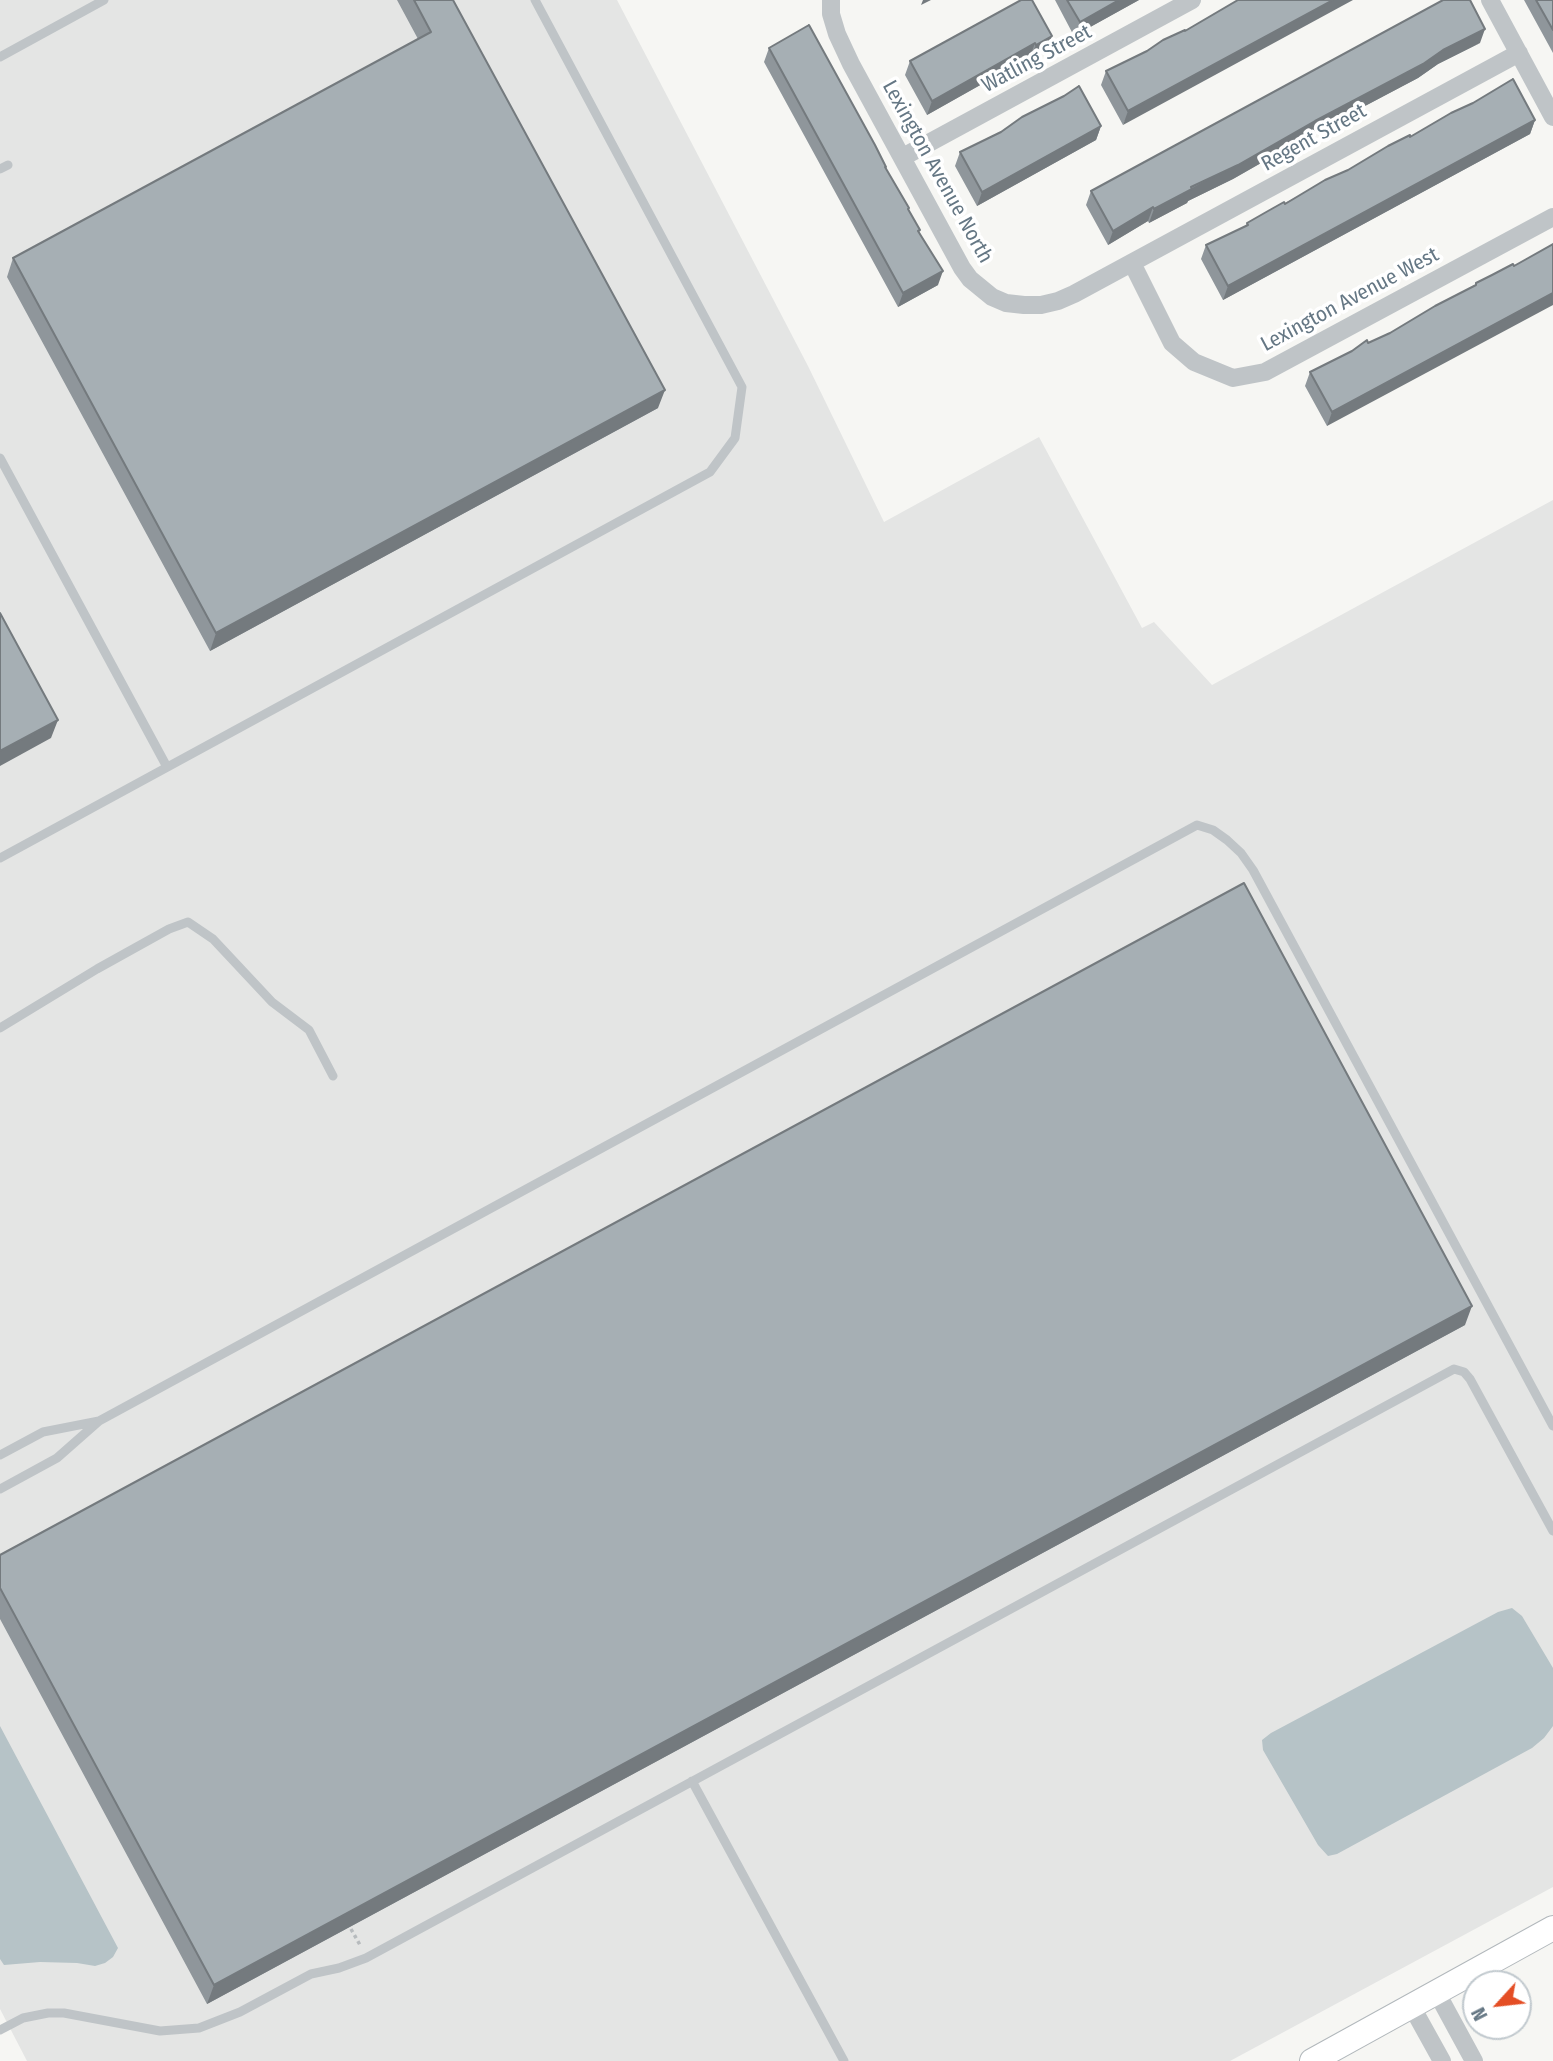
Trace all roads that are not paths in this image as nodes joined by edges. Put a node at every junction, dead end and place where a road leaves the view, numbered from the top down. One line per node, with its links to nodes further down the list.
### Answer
1 (104, 0): 7 (lane)
2 (535, 0): 13 (lane)
3 (831, 0): 9 (street, Lexington Avenue North)
4 (1192, 0): 9 (street, Watling Street)
5 (1490, 0): 6 (street)
6 (1519, 53): 8 (street); 11 (street, Regent Street)
7 (0, 57)
8 (1553, 117)
9 (903, 157): 11 (street, Lexington Avenue North)
10 (1553, 217): 11 (street, Lexington Avenue West)
11 (1132, 263)
12 (0, 458): 13 (lane)
13 (167, 767): 14 (lane)
14 (0, 858)
15 (0, 1028): 16 (lane)
16 (333, 1076)
17 (99, 1421): 18 (lane); 19 (lane); 20 (lane)
18 (1553, 1426)
19 (0, 1455)
20 (0, 1489)
21 (1553, 1531): 22 (lane)
22 (692, 1782): 26 (lane); 27 (lane)
23 (1553, 1928): 24 (street)
24 (1437, 1993): 25 (street); 30 (street)
25 (1412, 2007): 28 (street); 29 (street)
26 (0, 2030)
27 (844, 2061)
28 (1312, 2061)
29 (1441, 2061)
30 (1474, 2061)

